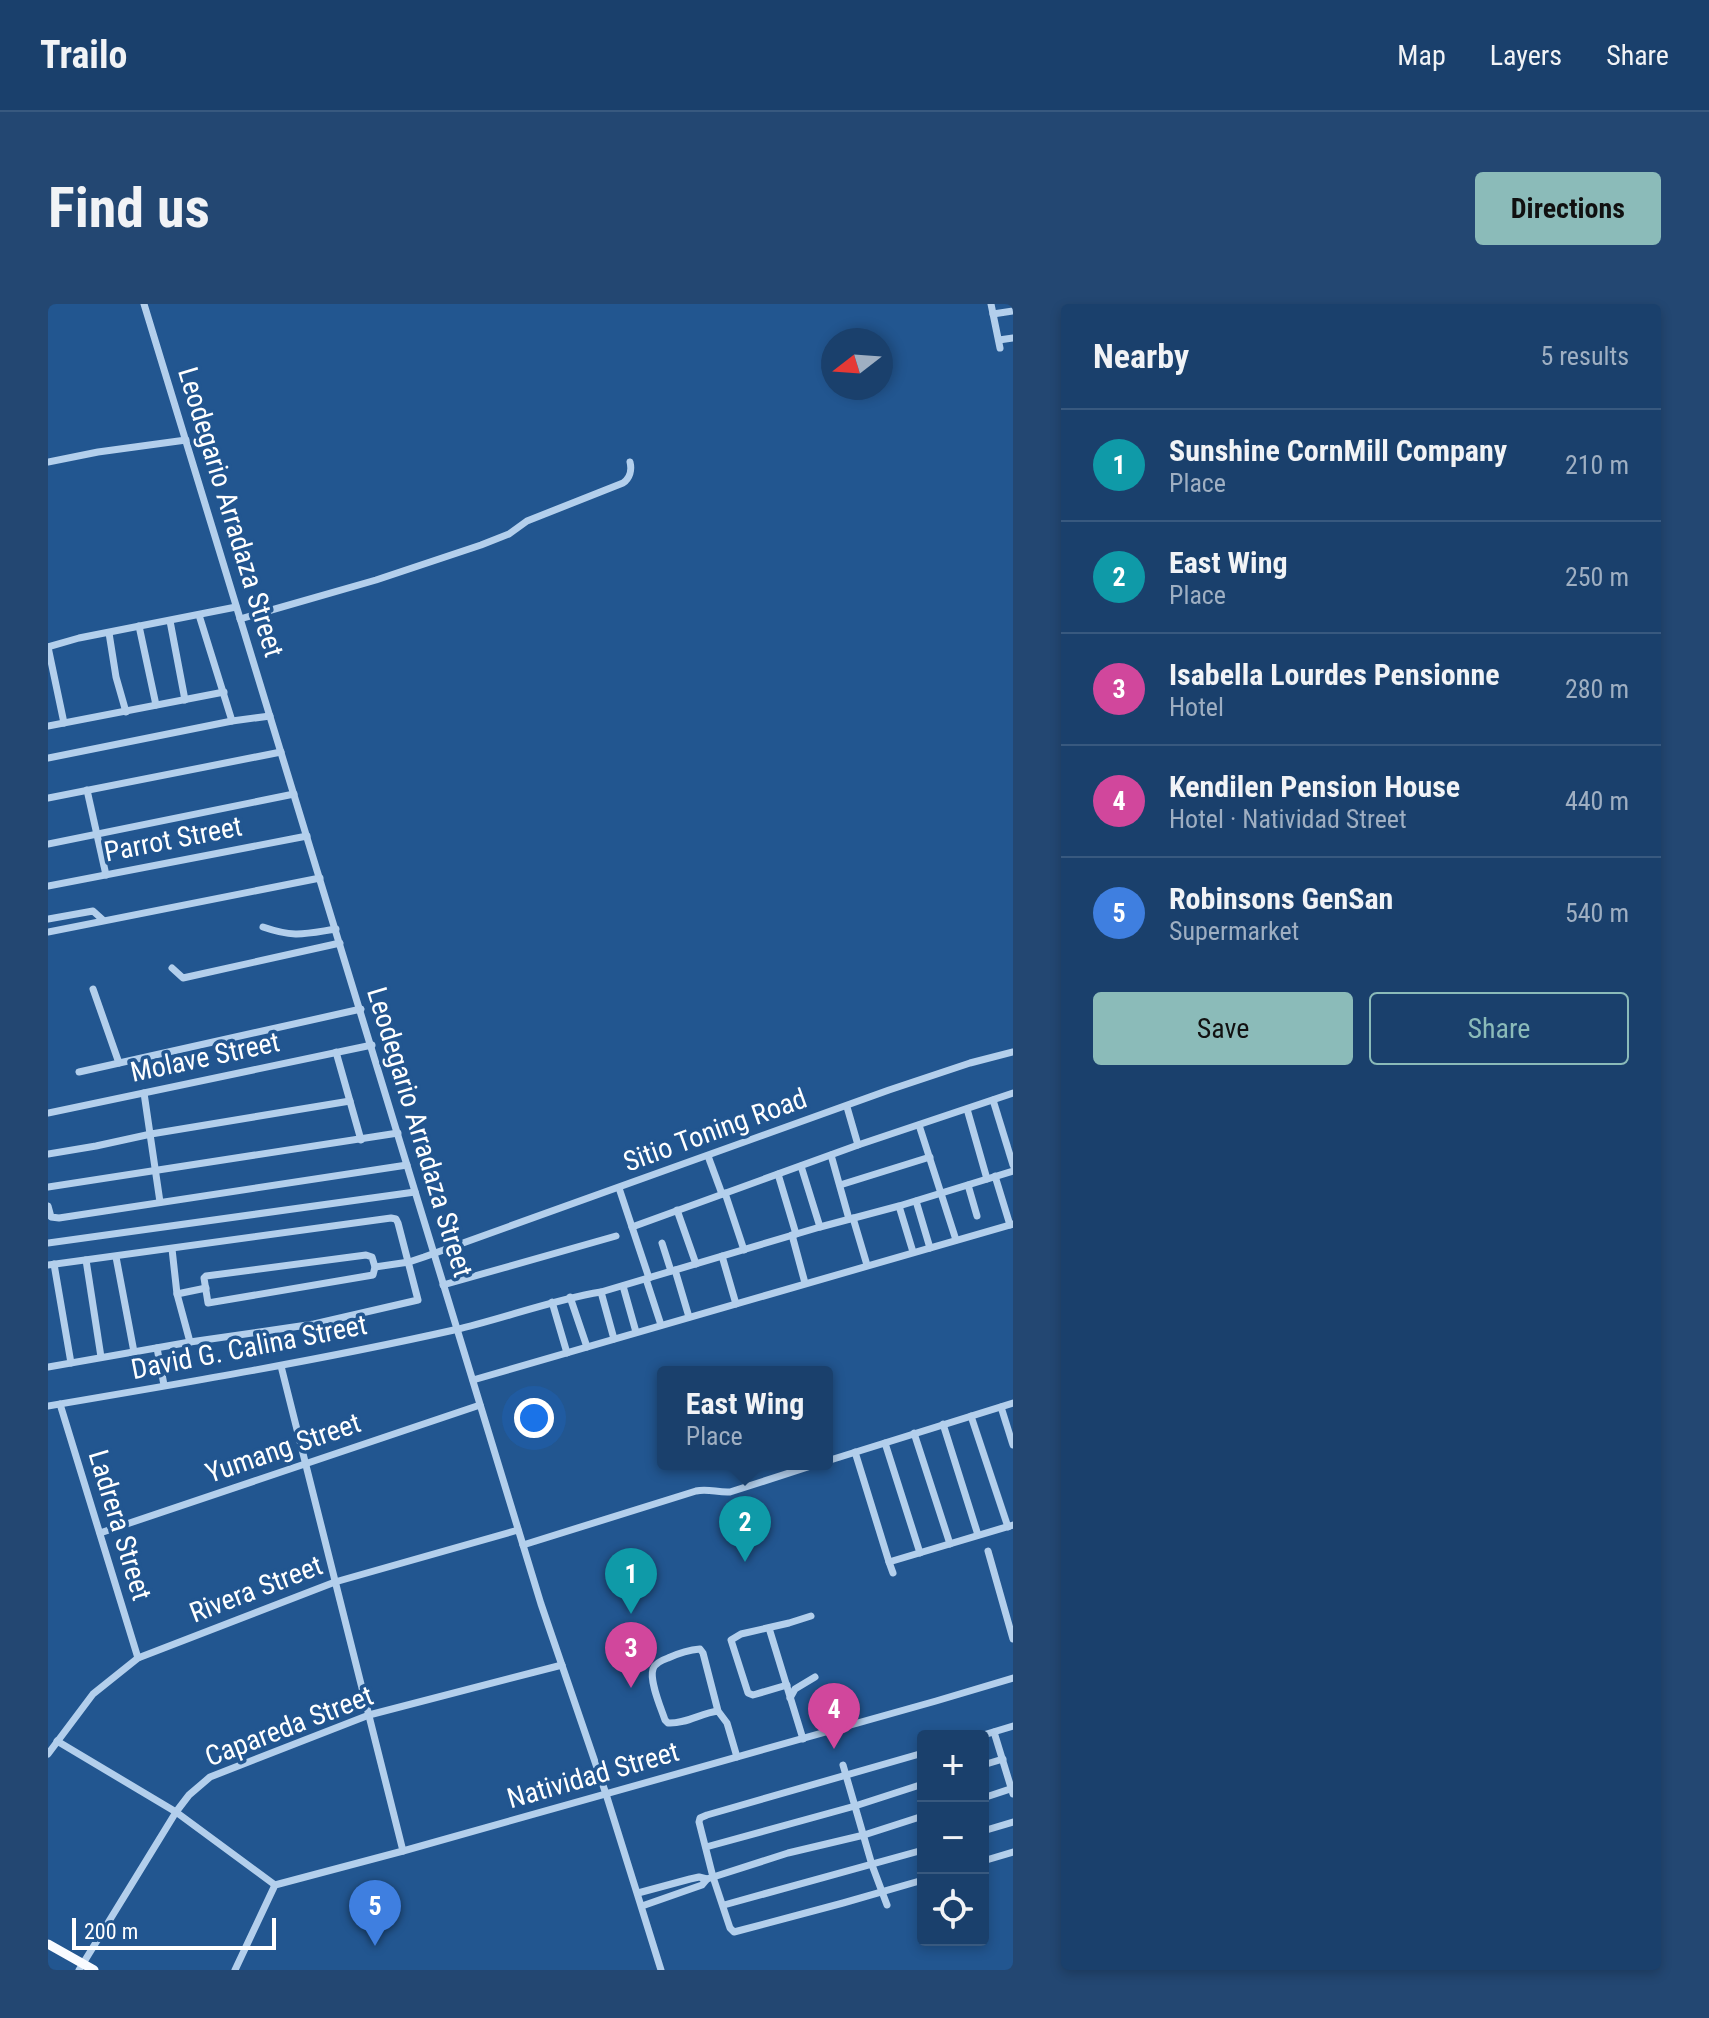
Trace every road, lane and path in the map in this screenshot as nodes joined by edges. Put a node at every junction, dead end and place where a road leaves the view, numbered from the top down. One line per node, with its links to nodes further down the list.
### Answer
1 (144, 304): 6 (street, Leodegario Arradaza Street)
2 (991, 304): 4 (street)
3 (1013, 311): 4 (street)
4 (993, 314): 5 (street)
5 (1013, 338)
6 (186, 440): 7 (street); 9 (street, Leodegario Arradaza Street)
7 (48, 462)
8 (630, 462): 11 (street)
9 (236, 607): 10 (street); 11 (street, Leodegario Arradaza Street)
10 (199, 615): 12 (street); 16 (street)
11 (240, 619): 20 (street, Leodegario Arradaza Street)
12 (170, 621): 13 (street); 17 (street)
13 (139, 626): 14 (street); 18 (street)
14 (109, 633): 15 (street); 19 (street)
15 (48, 647): 22 (street)
16 (224, 692): 17 (street); 21 (street)
17 (185, 700): 18 (street)
18 (156, 705): 19 (street)
19 (126, 712): 22 (street)
20 (270, 716): 21 (street); 24 (street, Leodegario Arradaza Street)
21 (232, 721): 25 (street)
22 (64, 723): 23 (street)
23 (48, 726)
24 (281, 752): 26 (street); 27 (street, Leodegario Arradaza Street)
25 (48, 758)
26 (87, 790): 28 (street); 29 (street)
27 (294, 794): 29 (street); 30 (street, Leodegario Arradaza Street)
28 (48, 798)
29 (97, 833): 31 (street); 32 (street)
30 (307, 836): 32 (street, Parrot Street); 33 (street, Leodegario Arradaza Street)
31 (48, 844)
32 (106, 875): 34 (street, Parrot Street)
33 (320, 878): 37 (street); 40 (street, Leodegario Arradaza Street)
34 (48, 886)
35 (77, 913): 36 (street); 37 (street); 38 (street)
36 (48, 919)
37 (103, 920): 38 (street)
38 (72, 927): 41 (street)
39 (263, 927): 40 (street)
40 (336, 929): 42 (street, Leodegario Arradaza Street)
41 (48, 932)
42 (340, 943): 43 (street); 45 (street, Leodegario Arradaza Street)
43 (172, 968)
44 (93, 989): 49 (street)
45 (361, 1009): 46 (street, Leodegario Arradaza Street); 49 (street)
46 (372, 1045): 47 (street, Molave Street); 59 (street, Leodegario Arradaza Street)
47 (336, 1052): 51 (street, Molave Street); 54 (street)
48 (1013, 1052): 55 (street, Sitio Toning Road)
49 (119, 1063): 50 (street)
50 (79, 1072)
51 (144, 1093): 57 (street, Molave Street); 60 (street)
52 (1013, 1093): 53 (street)
53 (993, 1100): 56 (street); 69 (street)
54 (350, 1101): 60 (street); 61 (street)
55 (847, 1107): 62 (street); 65 (street, Sitio Toning Road)
56 (967, 1109): 58 (street); 72 (street)
57 (48, 1113)
58 (919, 1125): 62 (street); 66 (street)
59 (398, 1133): 61 (street); 67 (street, Leodegario Arradaza Street)
60 (151, 1134): 63 (street); 70 (street)
61 (361, 1140): 70 (street)
62 (858, 1145): 64 (street)
63 (48, 1154)
64 (831, 1155): 68 (street); 73 (street)
65 (708, 1156): 76 (street, Sitio Toning Road); 79 (street)
66 (930, 1157): 73 (street); 78 (street)
67 (407, 1165): 77 (street, Leodegario Arradaza Street); 82 (street)
68 (801, 1166): 71 (street); 91 (street)
69 (1013, 1168): 72 (street, David G. Calina Street)
70 (156, 1170): 75 (street); 82 (street)
71 (778, 1174): 79 (street); 92 (street)
72 (991, 1177): 74 (street, David G. Calina Street); 83 (street)
73 (840, 1185): 88 (street)
74 (968, 1185): 78 (street, David G. Calina Street); 87 (street)
75 (48, 1187)
76 (619, 1188): 90 (street); 101 (street, Sitio Toning Road)
77 (415, 1192): 95 (street); 101 (street, Leodegario Arradaza Street)
78 (942, 1193): 81 (street, David G. Calina Street); 94 (street)
79 (723, 1194): 86 (street); 99 (street)
80 (1013, 1199): 83 (street)
81 (916, 1201): 85 (street, David G. Calina Street); 97 (street)
82 (160, 1202): 84 (street)
83 (1003, 1202): 89 (street)
84 (48, 1206)
85 (899, 1206): 88 (street, David G. Calina Street); 100 (street)
86 (677, 1210): 90 (street); 107 (street)
87 (977, 1216)
88 (851, 1218): 91 (street, David G. Calina Street); 108 (street)
89 (1012, 1224): 94 (street)
90 (632, 1227): 111 (street)
91 (820, 1227): 92 (street, David G. Calina Street)
92 (794, 1234): 99 (street, David G. Calina Street); 112 (street)
93 (616, 1236): 113 (street)
94 (956, 1240): 97 (street)
95 (48, 1243)
96 (662, 1243): 110 (street)
97 (930, 1248): 100 (street)
98 (172, 1249): 103 (street); 105 (street); 117 (street)
99 (744, 1250): 102 (street, David G. Calina Street)
100 (913, 1252): 108 (street)
101 (433, 1253): 105 (street, Sitio Toning Road); 113 (street, Leodegario Arradaza Street)
102 (722, 1256): 107 (street, David G. Calina Street); 120 (street)
103 (116, 1257): 104 (street); 129 (street)
104 (86, 1260): 106 (street); 131 (street)
105 (409, 1262): 109 (street, Sitio Toning Road); 126 (street)
106 (51, 1264): 132 (street)
107 (696, 1264): 110 (street, David G. Calina Street)
108 (867, 1265): 112 (street)
109 (375, 1267): 115 (street); 115 (street)
110 (673, 1271): 111 (street, David G. Calina Street); 121 (street)
111 (647, 1279): 114 (street, David G. Calina Street); 122 (street)
112 (805, 1283): 120 (street)
113 (443, 1285): 123 (street, Leodegario Arradaza Street)
114 (623, 1286): 116 (street, David G. Calina Street); 124 (street)
115 (206, 1288): 117 (street)
116 (601, 1292): 118 (street, David G. Calina Street); 125 (street)
117 (177, 1294): 126 (street)
118 (570, 1297): 119 (street, David G. Calina Street); 128 (street)
119 (552, 1302): 123 (street, David G. Calina Street); 130 (street)
120 (736, 1304): 121 (street)
121 (689, 1317): 122 (street)
122 (661, 1325): 124 (street)
123 (457, 1329): 133 (street, David G. Calina Street); 135 (street, Leodegario Arradaza Street)
124 (636, 1332): 125 (street)
125 (614, 1339): 128 (street)
126 (190, 1342): 127 (street)
127 (159, 1347): 129 (street); 136 (street)
128 (587, 1347): 130 (street)
129 (134, 1352): 131 (street)
130 (567, 1353): 135 (street)
131 (101, 1357): 132 (street)
132 (71, 1363): 134 (street)
133 (281, 1366): 136 (street, David G. Calina Street); 149 (street)
134 (48, 1367)
135 (473, 1380): 139 (street, Leodegario Arradaza Street)
136 (166, 1385): 138 (street, David G. Calina Street)
137 (1013, 1403): 141 (street)
138 (60, 1404): 140 (street, David G. Calina Street); 153 (street, Ladrera Street)
139 (480, 1405): 149 (street, Yumang Street); 152 (street, Leodegario Arradaza Street)
140 (48, 1406)
141 (1001, 1407): 142 (street); 146 (street)
142 (971, 1416): 143 (street); 151 (street)
143 (943, 1424): 144 (street); 154 (street)
144 (914, 1433): 145 (street); 155 (street)
145 (885, 1443): 147 (street); 158 (street)
146 (1013, 1445)
147 (855, 1452): 148 (street); 159 (street)
148 (833, 1459)
149 (306, 1464): 153 (street, Yumang Street); 161 (street)
150 (798, 1470): 156 (street)
151 (1011, 1526): 154 (street)
152 (518, 1530): 156 (street, Leodegario Arradaza Street); 161 (street, Rivera Street)
153 (100, 1533): 166 (street, Ladrera Street)
154 (978, 1535): 155 (street)
155 (950, 1544): 158 (street)
156 (523, 1545): 167 (street, Leodegario Arradaza Street)
157 (988, 1551): 163 (street)
158 (920, 1553): 159 (street)
159 (889, 1562): 160 (street)
160 (893, 1573)
161 (335, 1582): 166 (street, Rivera Street); 173 (street)
162 (811, 1616): 164 (street)
163 (1010, 1622): 165 (street)
164 (769, 1628): 170 (street); 170 (street)
165 (1013, 1639)
166 (138, 1658): 178 (street, Rivera Street)
167 (562, 1665): 173 (street, Capareda Street); 188 (street, Leodegario Arradaza Street)
168 (815, 1677): 171 (street)
169 (1013, 1678): 177 (street, Natividad Street)
170 (787, 1685): 171 (street)
171 (790, 1698): 177 (street)
172 (718, 1711): 172 (street); 181 (street)
173 (369, 1715): 191 (street, Capareda Street); 197 (street)
174 (1013, 1726): 175 (street)
175 (994, 1732): 176 (street); 182 (street)
176 (989, 1733)
177 (803, 1739): 181 (street, Natividad Street)
178 (57, 1741): 179 (street, Rivera Street); 191 (street)
179 (48, 1754)
180 (917, 1755): 185 (street)
181 (737, 1757): 188 (street, Natividad Street)
182 (1003, 1759): 183 (street); 187 (street)
183 (989, 1763)
184 (843, 1765): 185 (street)
185 (846, 1776): 190 (street); 196 (street)
186 (917, 1786): 190 (street)
187 (1013, 1790): 189 (street)
188 (606, 1794): 197 (street, Natividad Street); 206 (street, Leodegario Arradaza Street)
189 (989, 1796)
190 (855, 1806): 195 (street); 196 (street)
191 (176, 1812): 204 (street); 211 (street, Capareda Street)
192 (917, 1818): 195 (street)
193 (1013, 1822): 194 (street)
194 (989, 1829)
195 (864, 1835): 201 (street); 202 (street)
196 (706, 1847): 202 (street)
197 (403, 1851): 204 (street, Natividad Street)
198 (917, 1852): 201 (street)
199 (1013, 1852): 200 (street)
200 (989, 1859)
201 (872, 1865): 205 (street); 207 (street)
202 (710, 1878): 206 (street); 207 (street); 209 (street)
203 (917, 1882): 205 (street)
204 (275, 1885): 213 (street)
205 (882, 1892): 207 (street); 208 (street)
206 (638, 1893): 209 (street, Leodegario Arradaza Street)
207 (724, 1905)
208 (887, 1905)
209 (642, 1906): 214 (street, Leodegario Arradaza Street)
210 (48, 1944): 211 (main road)
211 (81, 1967): 212 (main road)
212 (94, 1970)
213 (235, 1970)
214 (661, 1970)

